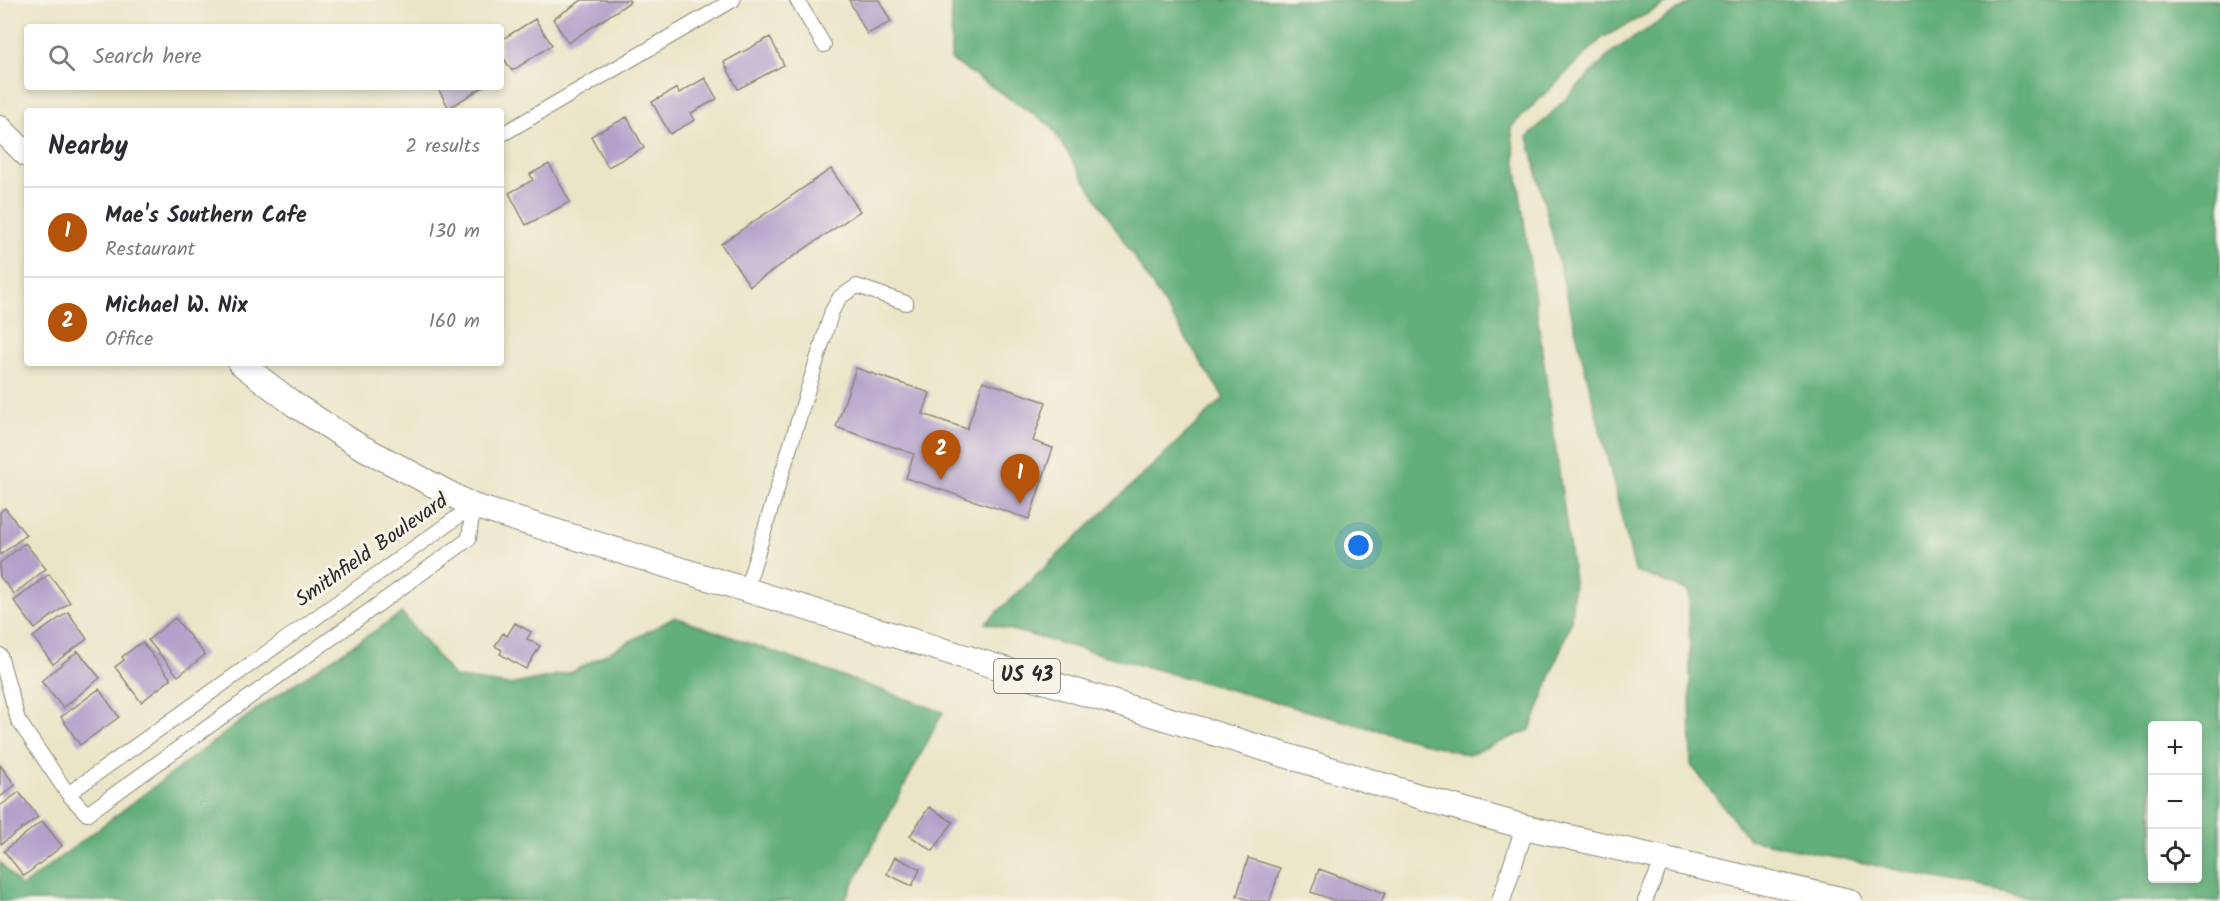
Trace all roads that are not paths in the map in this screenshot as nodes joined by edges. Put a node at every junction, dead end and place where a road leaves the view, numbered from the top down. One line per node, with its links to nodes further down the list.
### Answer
1 (733, 0): 5 (street)
2 (797, 0): 3 (street)
3 (824, 45)
4 (0, 129): 6 (highway)
5 (504, 133)
6 (24, 152)
7 (906, 303): 10 (street)
8 (244, 366): 9 (highway, US 43)
9 (473, 506): 10 (highway, US 43); 12 (street, Smithfield Boulevard); 12 (street, Smithfield Boulevard)
10 (746, 590): 13 (highway, US 43)
11 (0, 655): 12 (street)
12 (68, 794)
13 (1525, 827): 14 (highway, US 43); 15 (street)
14 (1663, 859): 16 (street); 17 (highway, US 43)
15 (1501, 901)
16 (1645, 901)
17 (1849, 901)

